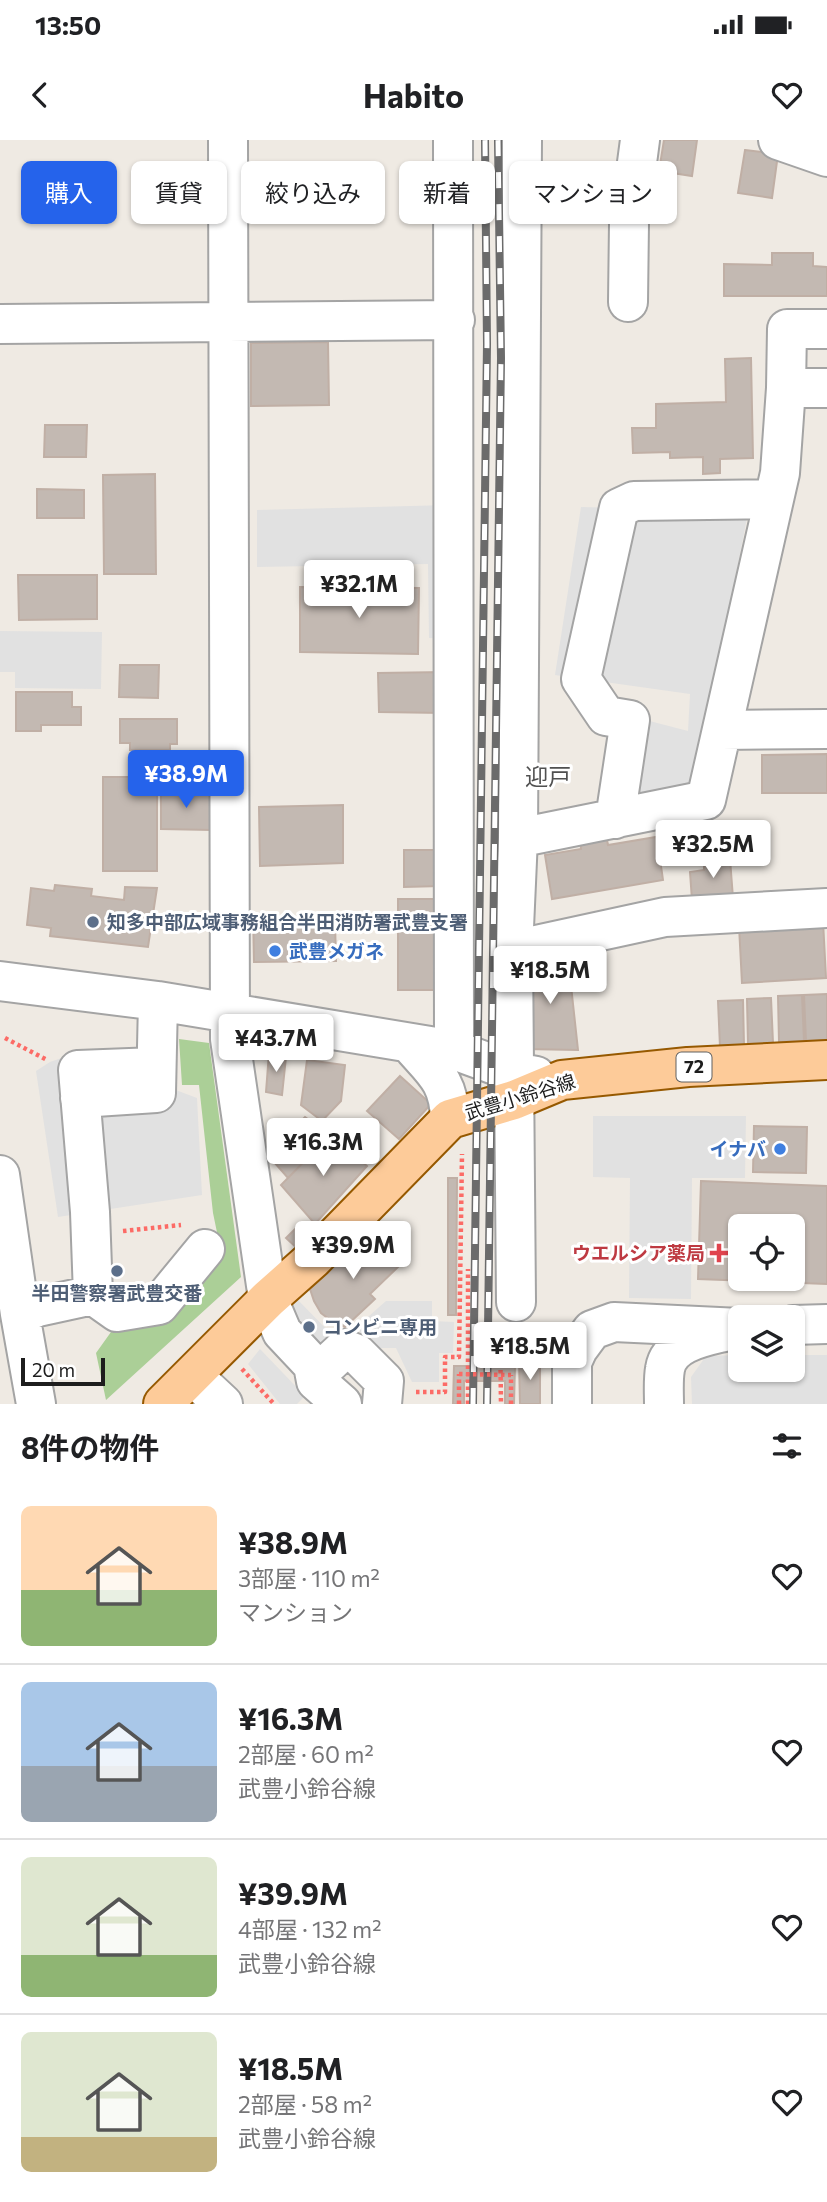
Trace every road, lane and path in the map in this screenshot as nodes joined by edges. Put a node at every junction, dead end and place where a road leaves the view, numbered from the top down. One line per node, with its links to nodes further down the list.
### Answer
1 (228, 140): 9 (street)
2 (453, 140): 8 (street)
3 (522, 140): 18 (street)
4 (640, 140): 7 (street)
5 (783, 142): 6 (street)
6 (827, 157)
7 (628, 302)
8 (455, 320): 9 (street); 26 (street)
9 (229, 323): 10 (street); 23 (street)
10 (0, 324)
11 (827, 328): 12 (street)
12 (786, 388): 13 (street); 14 (street)
13 (827, 388)
14 (774, 499): 16 (street); 17 (street)
15 (827, 729): 16 (street)
16 (722, 730): 17 (street)
17 (615, 819): 18 (street)
18 (517, 838): 20 (street)
19 (827, 908): 20 (street)
20 (513, 950): 29 (street)
21 (0, 981): 22 (street)
22 (158, 1001): 23 (street); 28 (street)
23 (230, 1014): 25 (street); 36 (street)
24 (5, 1038): 28 (path)
25 (409, 1043): 26 (street); 30 (street)
26 (454, 1050): 29 (street)
27 (827, 1059): 29 (main road, 武豊小鈴谷線 / 72)
28 (69, 1077): 32 (street)
29 (514, 1086): 30 (main road, 武豊小鈴谷線 / 72); 37 (street)
30 (456, 1117): 36 (main road, 武豊小鈴谷線); 47 (path)
31 (0, 1175): 38 (street)
32 (91, 1234): 33 (path); 35 (street)
33 (194, 1237): 35 (street)
34 (468, 1269): 53 (path)
35 (93, 1295): 38 (street)
36 (268, 1299): 44 (street); 46 (main road, 武豊小鈴谷線)
37 (508, 1311): 54 (path)
38 (20, 1314): 48 (street)
39 (827, 1324): 40 (street)
40 (805, 1325)
41 (728, 1327): 43 (street)
42 (728, 1331): 45 (street)
43 (578, 1349): 45 (street); 56 (street)
44 (313, 1365): 47 (street); 51 (street)
45 (665, 1367): 57 (street)
46 (193, 1376): 49 (main road, 武豊小鈴谷線); 50 (street)
47 (395, 1398)
48 (36, 1404)
49 (163, 1404)
50 (223, 1404)
51 (342, 1404)
52 (458, 1404): 55 (path, bridge)
53 (468, 1404)
54 (501, 1404)
55 (511, 1404)
56 (572, 1404)
57 (664, 1404)

